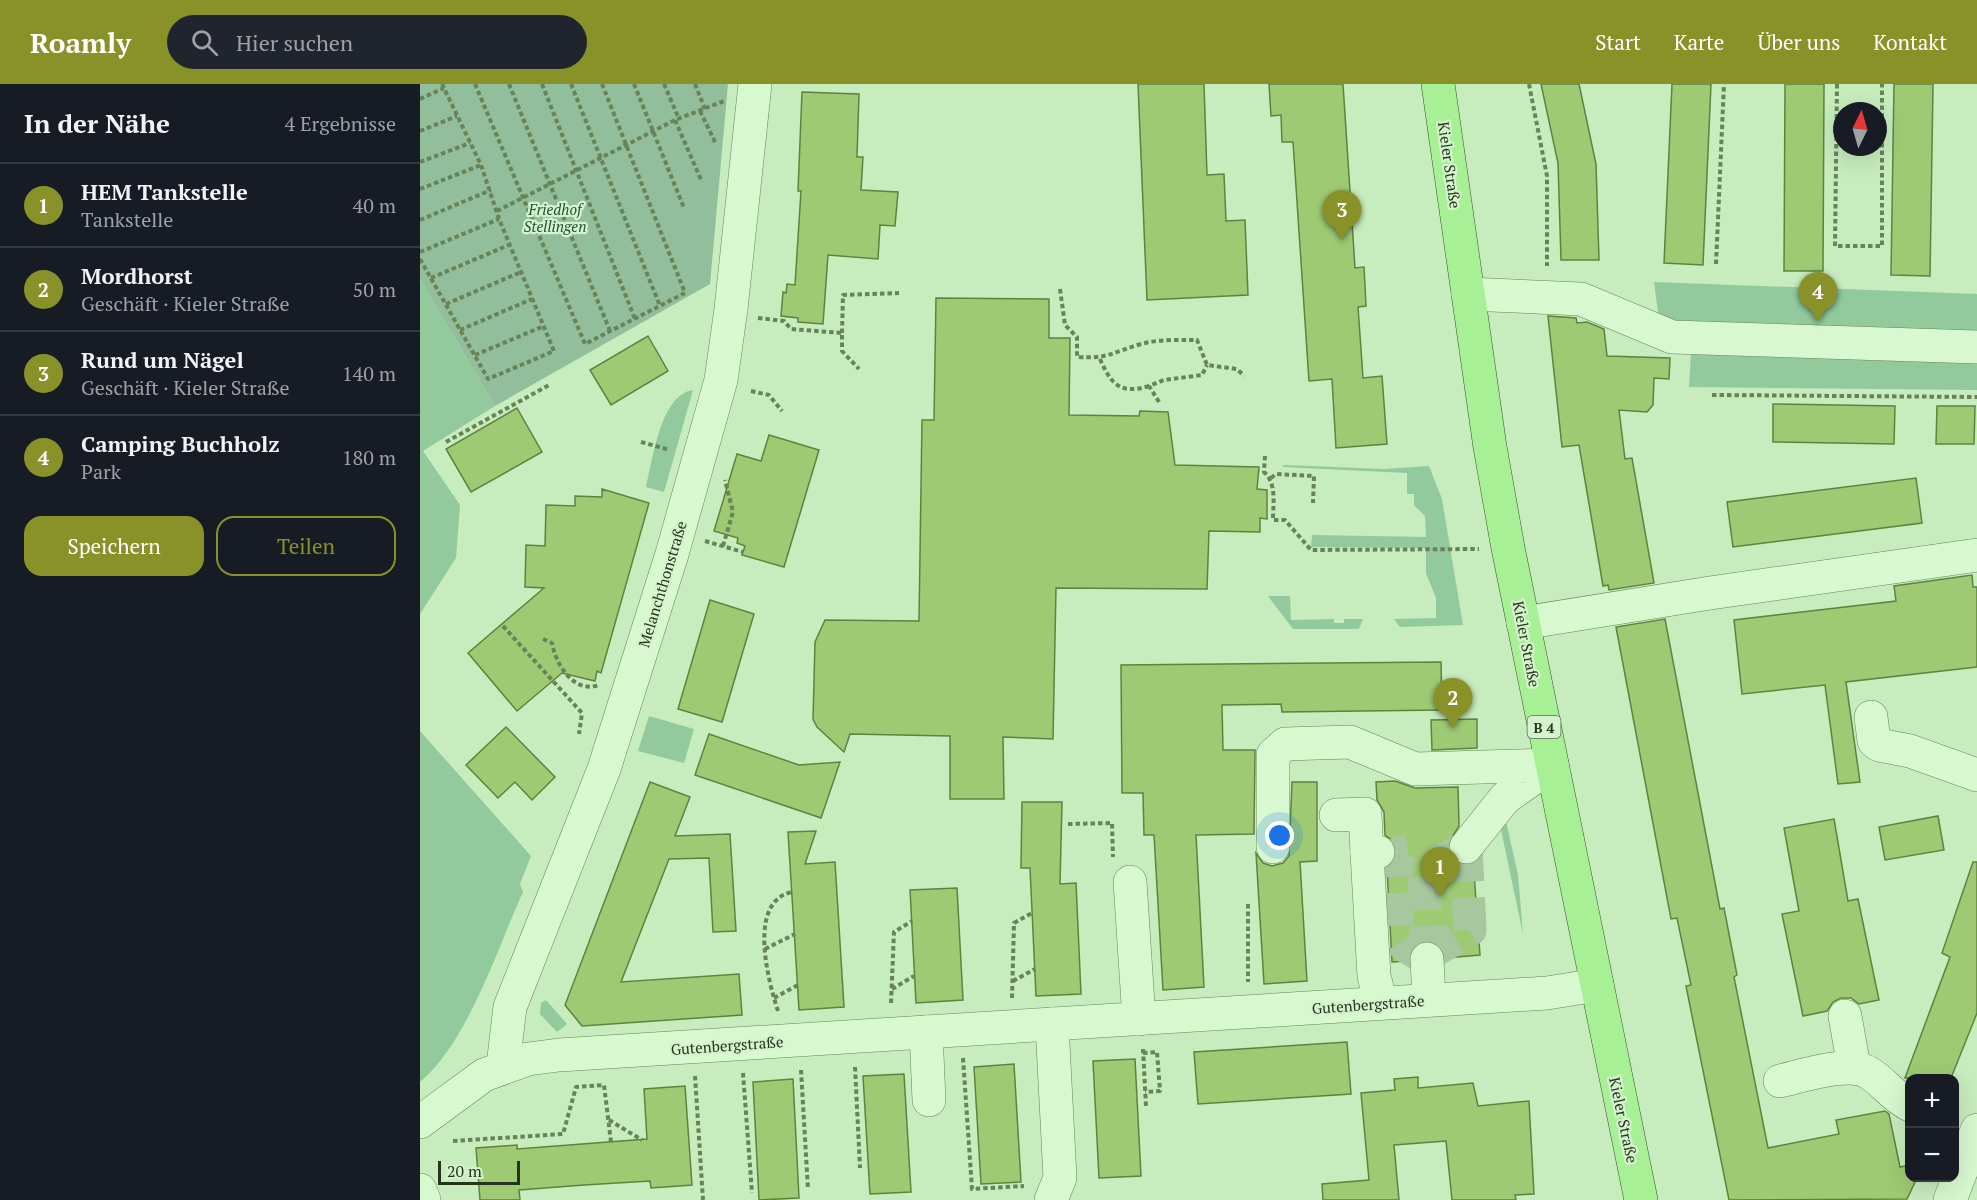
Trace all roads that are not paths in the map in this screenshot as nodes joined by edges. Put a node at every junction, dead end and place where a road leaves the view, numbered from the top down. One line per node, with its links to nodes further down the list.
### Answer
1 (1438, 84): 3 (main road, Kieler Straße / B 4)
2 (755, 90): 22 (street, Melanchthonstraße)
3 (1468, 294): 4 (street); 6 (main road, Kieler Straße / B 4)
4 (1977, 347)
5 (1977, 555): 6 (street)
6 (1523, 623): 8 (main road, Kieler Straße / B 4)
7 (1871, 717): 9 (street)
8 (1552, 765): 11 (street); 12 (street); 15 (main road, Kieler Straße / B 4)
9 (1977, 775)
10 (1336, 815): 17 (street)
11 (1273, 847)
12 (1466, 847)
13 (1130, 882): 19 (street)
14 (1427, 959): 16 (street)
15 (1597, 985): 16 (street, Gutenbergstraße); 33 (main road, Kieler Straße / B 4)
16 (1429, 1000): 17 (street, Gutenbergstraße)
17 (1380, 1003): 19 (street, Gutenbergstraße)
18 (1845, 1016): 23 (street)
19 (1140, 1018): 20 (street, Gutenbergstraße)
20 (1052, 1024): 21 (street, Gutenbergstraße); 31 (street)
21 (926, 1032): 22 (street, Gutenbergstraße); 25 (street)
22 (503, 1066): 27 (street, Gutenbergstraße)
23 (1854, 1067): 24 (street); 26 (street)
24 (1780, 1081)
25 (929, 1100)
26 (1905, 1102)
27 (420, 1122)
28 (1959, 1124): 29 (street)
29 (1977, 1130): 34 (street)
30 (420, 1190): 32 (street)
31 (1055, 1192)
32 (424, 1200)
33 (1641, 1200)
34 (1951, 1200)

